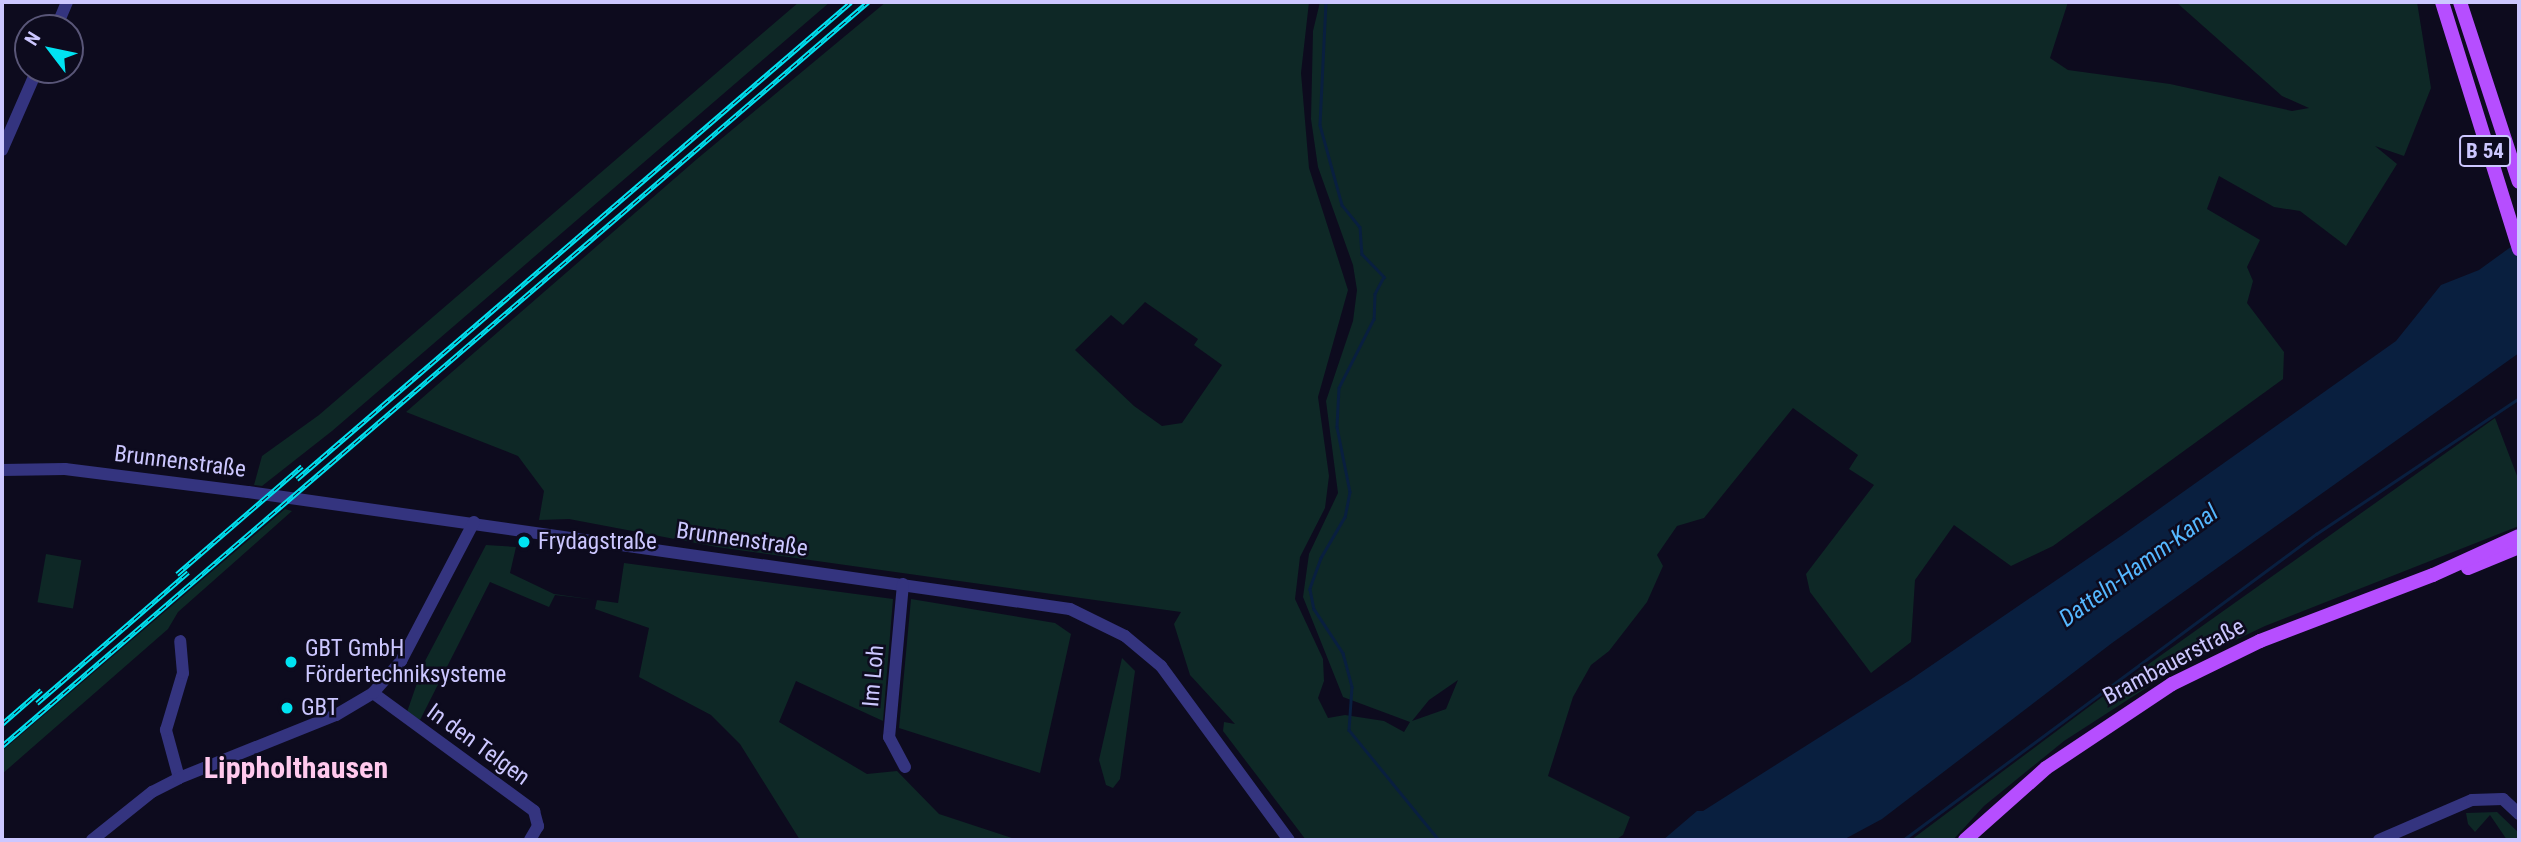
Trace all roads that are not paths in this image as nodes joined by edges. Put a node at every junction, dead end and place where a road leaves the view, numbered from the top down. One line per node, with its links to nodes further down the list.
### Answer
1 (2442, 2): 6 (main road, B 54)
2 (2460, 2): 5 (main road, B 54)
3 (31, 84): 4 (street)
4 (2, 149)
5 (2519, 181)
6 (2519, 249)
7 (2, 470): 8 (street, Brunnenstraße)
8 (474, 522): 12 (street, Brunnenstraße); 14 (street)
9 (2519, 536): 11 (main road, Brambauerstraße)
10 (2519, 547): 11 (main road, Brambauerstraße)
11 (2434, 575): 21 (main road, Brambauerstraße)
12 (903, 584): 15 (street, Im Loh); 20 (street, Brunnenstraße)
13 (180, 641): 16 (street)
14 (373, 693): 16 (street); 19 (street, In den Telgen)
15 (905, 767)
16 (178, 778): 18 (street)
17 (2519, 814): 22 (street)
18 (92, 840)
19 (530, 840)
20 (1289, 840)
21 (1965, 840)
22 (2379, 840)

